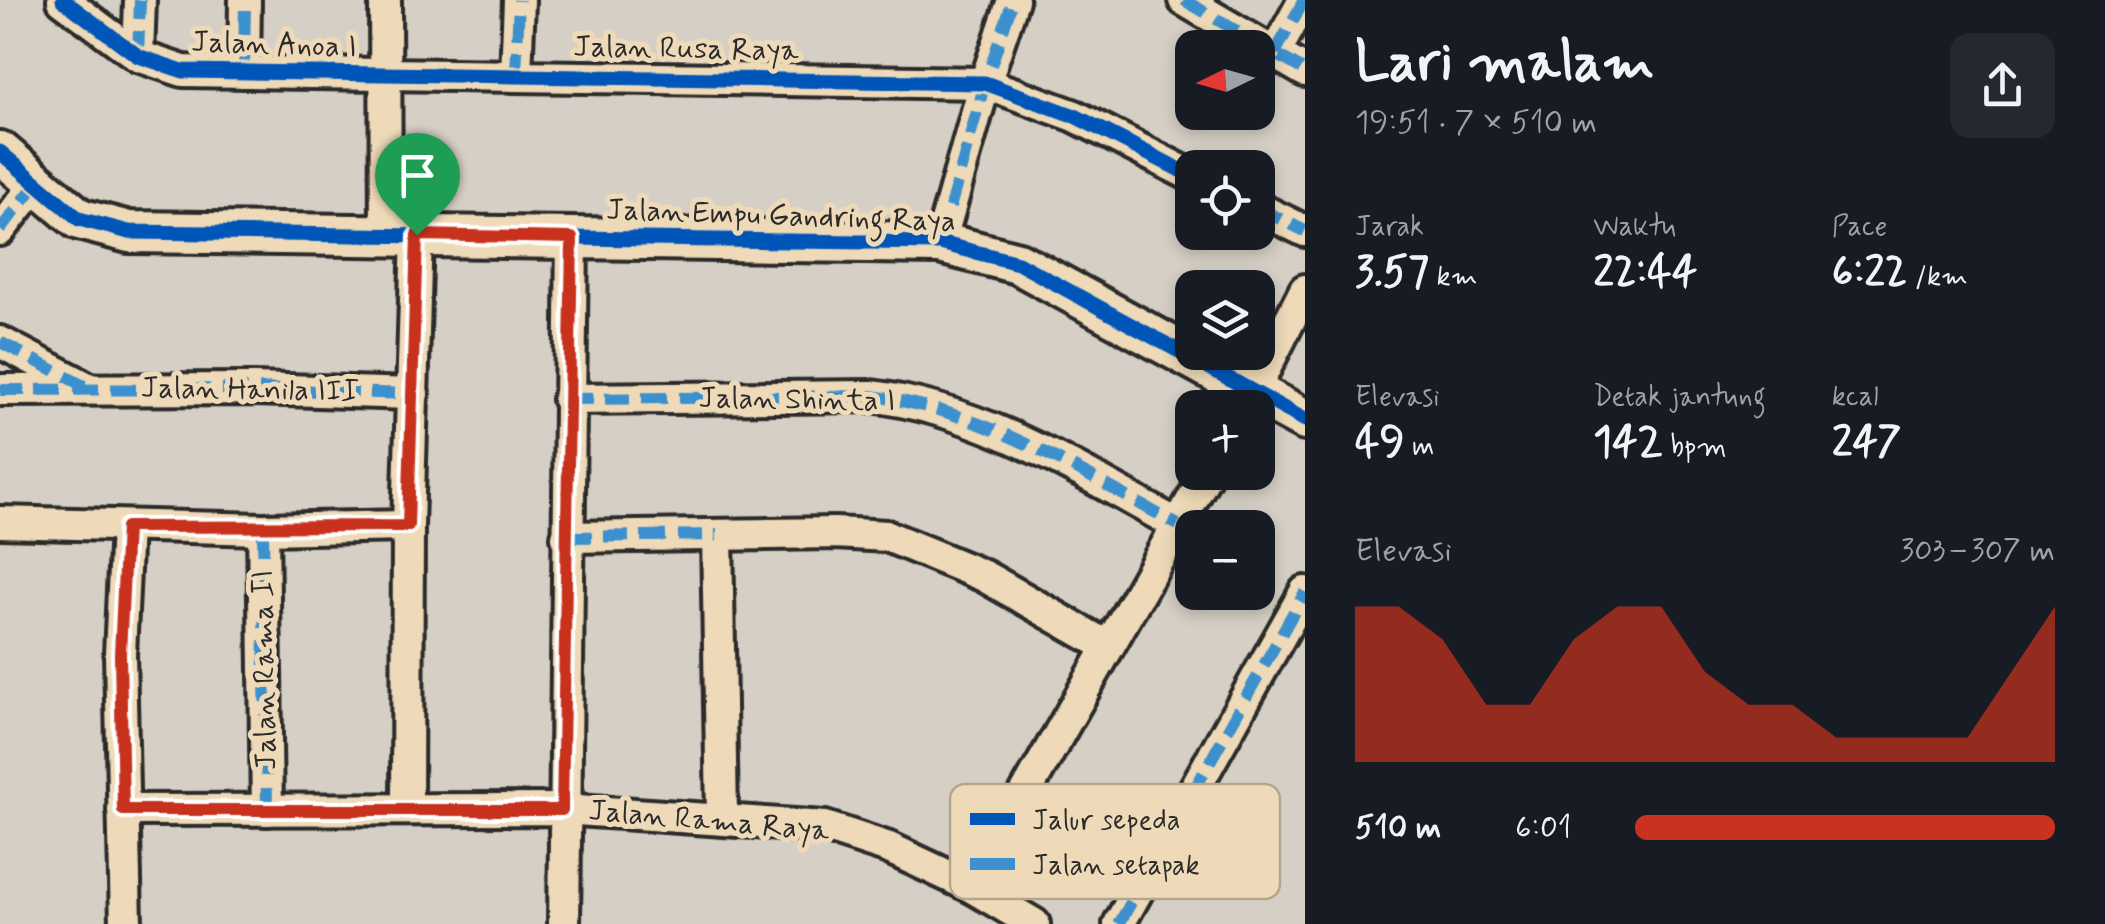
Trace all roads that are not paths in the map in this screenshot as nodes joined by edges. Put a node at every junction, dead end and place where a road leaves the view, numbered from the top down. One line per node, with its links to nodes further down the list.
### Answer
1 (62, 0): 11 (street, Jalan Anoa I)
2 (140, 0): 11 (street)
3 (245, 0): 12 (street)
4 (384, 0): 15 (street)
5 (519, 0): 14 (street)
6 (1014, 0): 16 (street)
7 (1184, 0): 9 (street)
8 (1304, 0): 10 (street)
9 (1236, 30)
10 (1275, 53): 13 (street)
11 (138, 56): 12 (street, Jalan Anoa I)
12 (244, 72): 15 (street, Jalan Anoa I)
13 (1305, 72)
14 (516, 75): 15 (street, Jalan Rusa Raya); 16 (street, Jalan Rusa Raya)
15 (386, 76): 23 (street)
16 (985, 83): 18 (street, Jalan Rusa Raya); 25 (street)
17 (0, 152): 19 (street, Jalan Empu Gandring Raya)
18 (1175, 167)
19 (37, 182): 21 (street); 23 (street, Jalan Empu Gandring Raya)
20 (1275, 216): 22 (street)
21 (0, 230)
22 (1305, 231)
23 (402, 235): 24 (street, Jalan Empu Gandring Raya); 32 (street)
24 (572, 238): 25 (street, Jalan Empu Gandring Raya); 33 (street)
25 (940, 243): 30 (street, Jalan Empu Gandring Raya)
26 (1305, 290): 31 (street)
27 (0, 342): 28 (street, Jalan Hanila III)
28 (88, 388): 29 (street, Jalan Hanila III); 32 (street, Jalan Hanila III)
29 (0, 390)
30 (1235, 390)
31 (1255, 390)
32 (412, 394): 38 (street)
33 (568, 399): 37 (street, Jalan Shinta I); 43 (street)
34 (1275, 409): 35 (street, Jalan Empu Gandring Raya)
35 (1305, 420)
36 (0, 522): 39 (street)
37 (1175, 522)
38 (408, 526): 40 (street); 48 (street)
39 (126, 527): 40 (street); 49 (street)
40 (264, 529): 50 (street, Jalan Rama II)
41 (1175, 529): 45 (street)
42 (717, 535): 43 (street); 45 (street); 52 (street)
43 (567, 537): 51 (street)
44 (1305, 592): 47 (street)
45 (1107, 646): 46 (street)
46 (1030, 784)
47 (1197, 784)
48 (407, 809): 50 (street, Jalan Rama Raya); 51 (street, Jalan Rama Raya)
49 (123, 810): 50 (street, Jalan Rama Raya); 56 (street)
50 (268, 810)
51 (562, 810): 52 (street, Jalan Rama Raya); 57 (street)
52 (722, 818): 53 (street, Jalan Rama Raya)
53 (950, 877)
54 (992, 899): 58 (street, Jalan Rama Raya)
55 (1133, 899): 59 (street)
56 (126, 924)
57 (564, 924)
58 (1034, 924)
59 (1119, 924)

